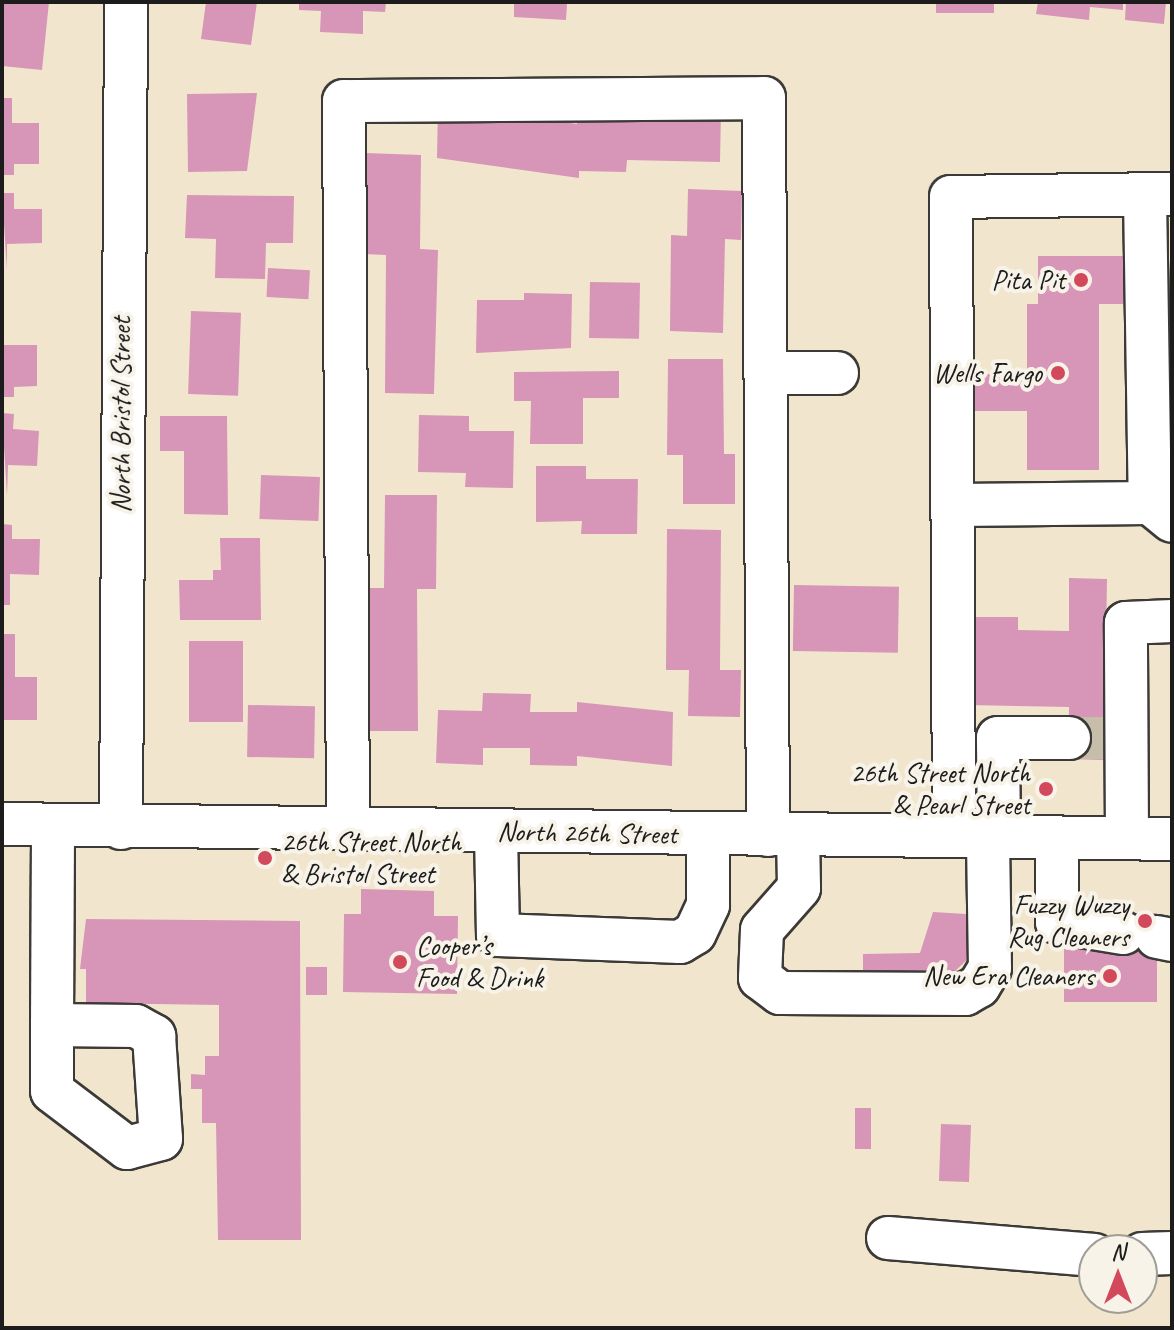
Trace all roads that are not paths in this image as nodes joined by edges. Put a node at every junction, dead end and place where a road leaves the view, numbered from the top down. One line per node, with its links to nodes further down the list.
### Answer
1 (126, 2): 11 (street, North Bristol Street)
2 (1158, 195): 5 (street); 6 (street)
3 (766, 373): 4 (street); 12 (street); 15 (street)
4 (837, 373)
5 (956, 505): 6 (street); 16 (street)
6 (1161, 512)
7 (1172, 621): 8 (street)
8 (1100, 738): 16 (street); 18 (street)
9 (2, 824): 10 (street, North 26th Street)
10 (53, 826): 11 (street, North 26th Street); 21 (street)
11 (121, 828): 12 (street, North 26th Street)
12 (348, 831): 13 (street, North 26th Street)
13 (496, 832): 14 (street, North 26th Street); 14 (street)
14 (708, 834): 15 (street, North 26th Street)
15 (783, 835): 16 (street, North 26th Street); 16 (street)
16 (980, 837): 17 (street, North 26th Street)
17 (1057, 837): 18 (street, North 26th Street); 20 (street)
18 (1127, 838): 19 (street, North 26th Street)
19 (1172, 839)
20 (1151, 936)
21 (52, 1025)
22 (888, 1238): 23 (street)
23 (1078, 1254)

